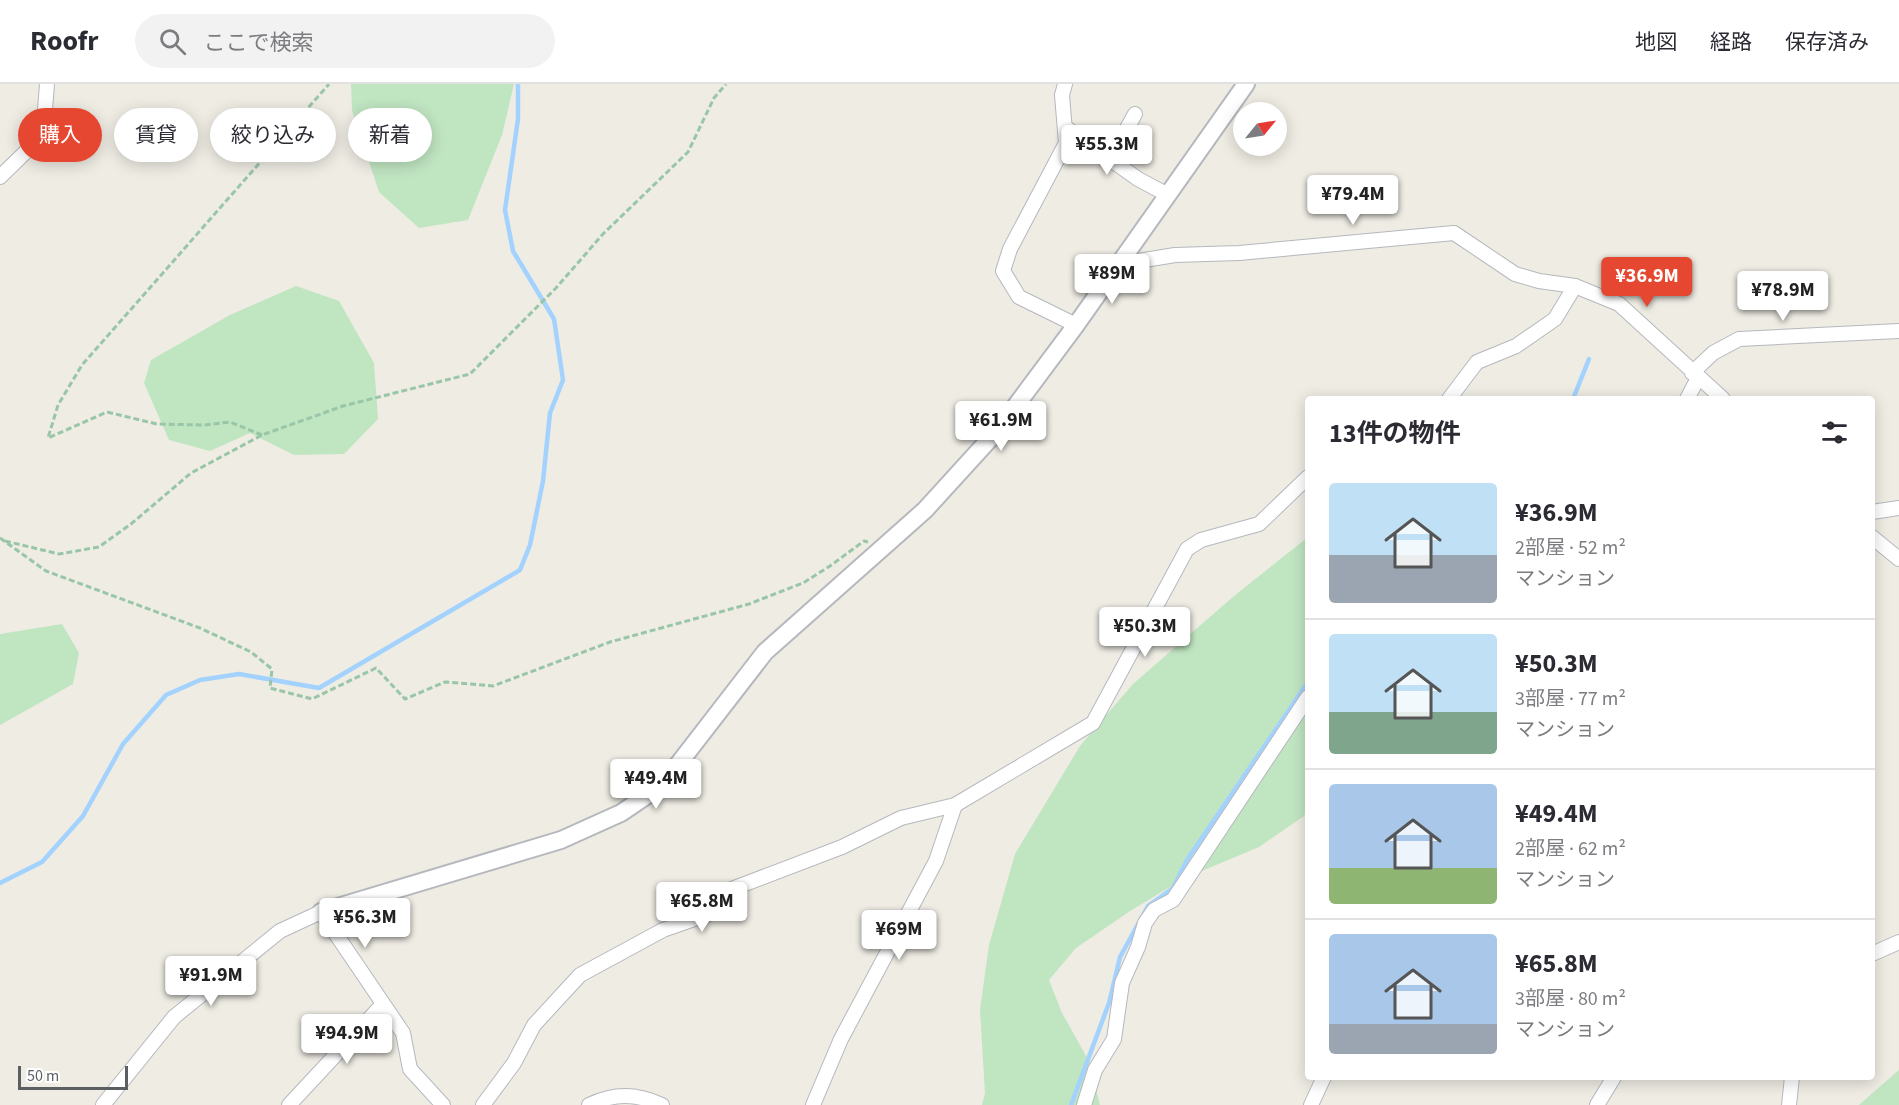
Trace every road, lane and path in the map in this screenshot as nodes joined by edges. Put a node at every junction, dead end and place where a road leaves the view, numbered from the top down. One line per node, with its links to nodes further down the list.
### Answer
1 (47, 84): 9 (street)
2 (329, 84): 19 (path)
3 (726, 84): 19 (path)
4 (1065, 84): 7 (street)
5 (1246, 84): 10 (street)
6 (1135, 114): 8 (street)
7 (1065, 127): 8 (street); 13 (street)
8 (1110, 159): 10 (street)
9 (0, 177)
10 (1168, 195): 11 (street)
11 (1120, 264): 12 (street); 13 (street)
12 (1575, 286): 15 (street); 16 (street)
13 (1077, 325): 25 (street)
14 (1899, 331): 15 (street)
15 (1695, 376): 17 (street); 18 (street)
16 (1451, 396)
17 (1688, 396)
18 (1719, 396)
19 (262, 435): 23 (path)
20 (1305, 480): 28 (street)
21 (1899, 508): 22 (street)
22 (1875, 512)
23 (2, 539): 25 (path)
24 (1875, 539): 26 (street)
25 (887, 544): 29 (street)
26 (1899, 559)
27 (1305, 702): 43 (street)
28 (956, 805): 39 (street); 42 (street)
29 (321, 912): 32 (street); 36 (street)
30 (1899, 942): 31 (street)
31 (1875, 953)
32 (383, 1004): 37 (street); 38 (street)
33 (1323, 1080): 44 (street)
34 (1612, 1080): 45 (street)
35 (1792, 1080): 46 (street)
36 (103, 1105)
37 (289, 1105)
38 (443, 1105)
39 (483, 1105)
40 (589, 1105): 41 (street)
41 (662, 1105)
42 (813, 1105)
43 (1084, 1105)
44 (1311, 1105)
45 (1597, 1105)
46 (1789, 1105)

